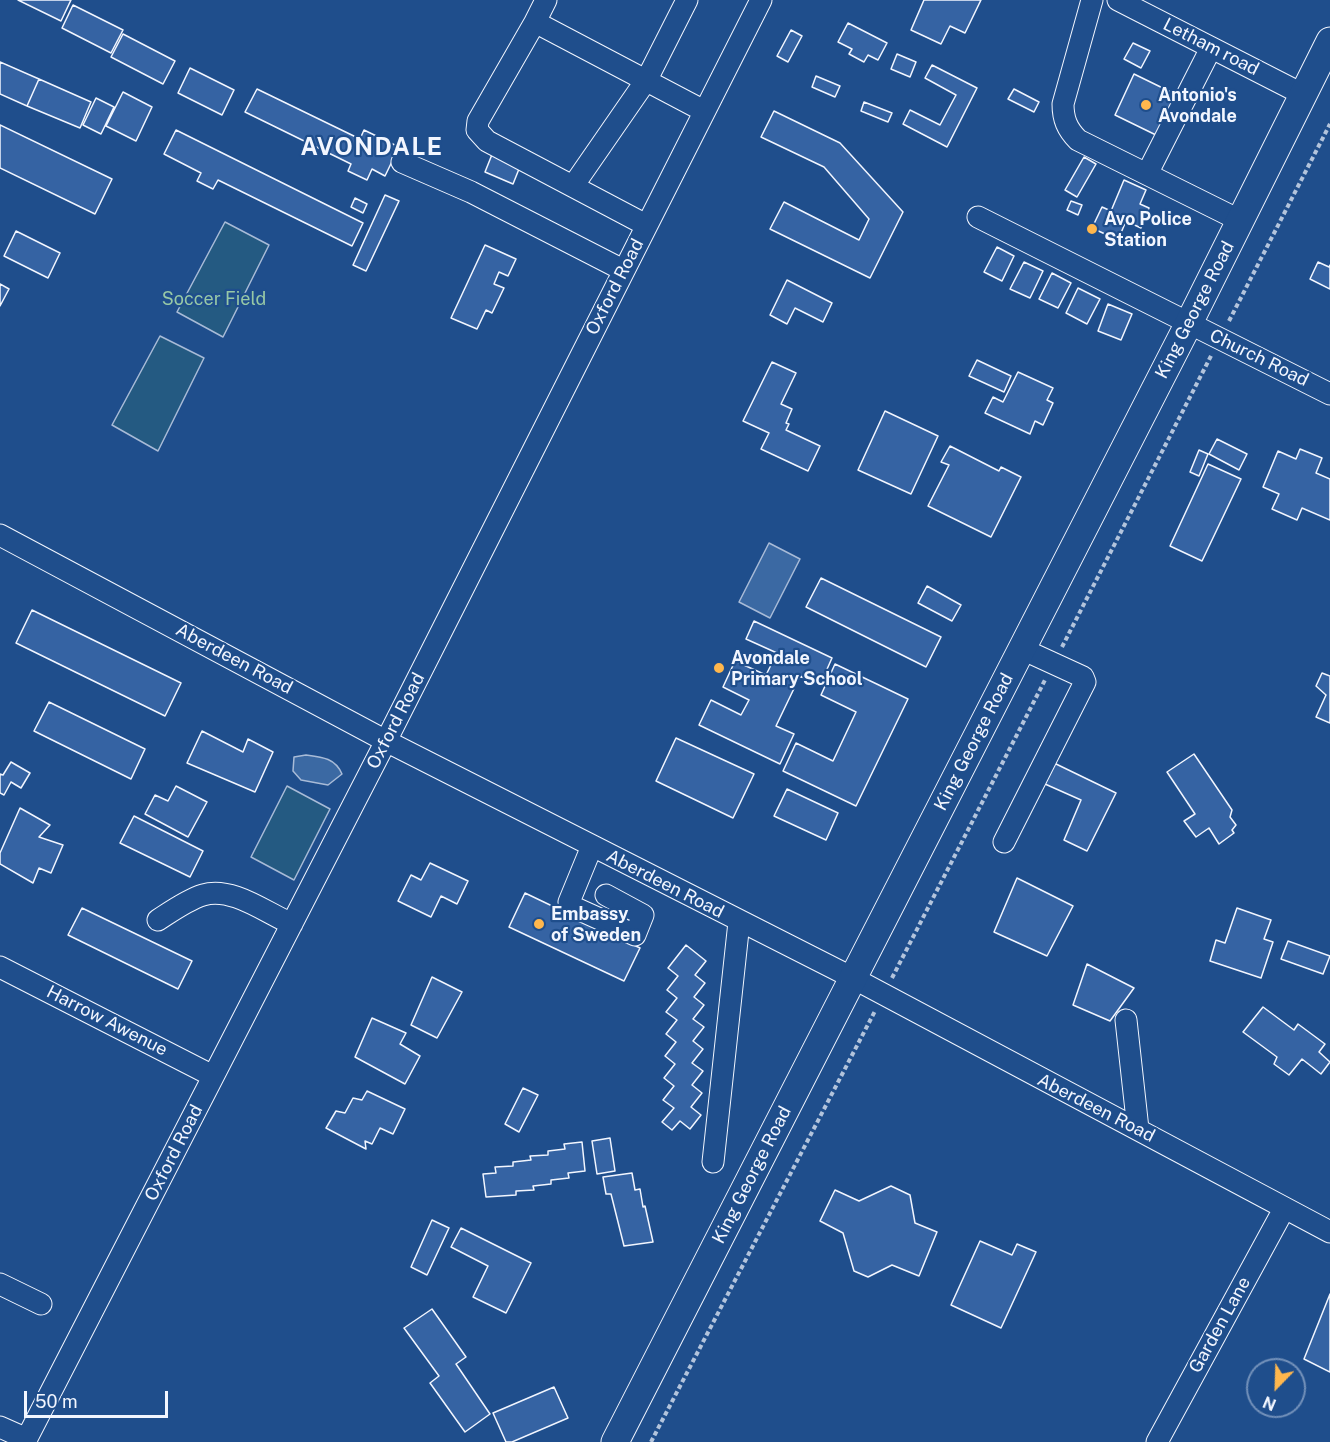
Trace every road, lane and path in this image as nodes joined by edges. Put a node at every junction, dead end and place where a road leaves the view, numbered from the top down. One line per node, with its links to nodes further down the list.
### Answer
1 (546, 0): 6 (street)
2 (687, 0): 9 (street)
3 (761, 0): 11 (street, Oxford Road)
4 (1092, 0): 14 (street)
5 (1118, 0): 8 (street, Letham road)
6 (535, 22): 9 (street); 15 (street)
7 (1330, 41): 10 (main road, King George Road)
8 (1211, 48): 10 (street, Letham road); 14 (street)
9 (647, 79): 11 (street); 15 (street)
10 (1304, 94): 17 (main road, King George Road)
11 (704, 111): 18 (street, Oxford Road)
12 (1330, 124): 21 (path)
13 (402, 162): 19 (street)
14 (1147, 174): 17 (street)
15 (573, 186): 18 (street)
16 (978, 217): 20 (street, Church Road)
17 (1239, 220): 20 (main road, King George Road)
18 (646, 225): 19 (street, Oxford Road)
19 (623, 270): 26 (street, Oxford Road)
20 (1189, 323): 21 (street, Church Road); 24 (main road, King George Road)
21 (1220, 339): 22 (street, Church Road); 25 (path)
22 (1330, 394)
23 (0, 535): 26 (street, Aberdeen Road)
24 (1022, 649): 25 (street); 34 (main road, King George Road)
25 (1053, 664): 27 (street); 35 (path)
26 (386, 741): 28 (street, Aberdeen Road); 32 (street, Oxford Road)
27 (1004, 842)
28 (592, 846): 29 (street); 31 (street, Aberdeen Road)
29 (606, 895)
30 (158, 920): 32 (street)
31 (739, 922): 34 (street, Aberdeen Road); 39 (street)
32 (292, 924): 37 (street, Oxford Road)
33 (0, 967): 37 (street, Harrow Awenue)
34 (853, 978): 35 (street, Aberdeen Road); 46 (main road, King George Road)
35 (883, 995): 38 (street, Aberdeen Road); 47 (path)
36 (1126, 1020): 38 (street)
37 (213, 1076): 45 (street, Oxford Road)
38 (1138, 1129): 40 (street, Aberdeen Road)
39 (713, 1162)
40 (1284, 1209): 41 (street, Aberdeen Road); 48 (street, Garden Lane)
41 (1330, 1232)
42 (0, 1284): 43 (street)
43 (41, 1304)
44 (0, 1427): 45 (street)
45 (26, 1440)
46 (615, 1442)
47 (651, 1442)
48 (1157, 1442)

